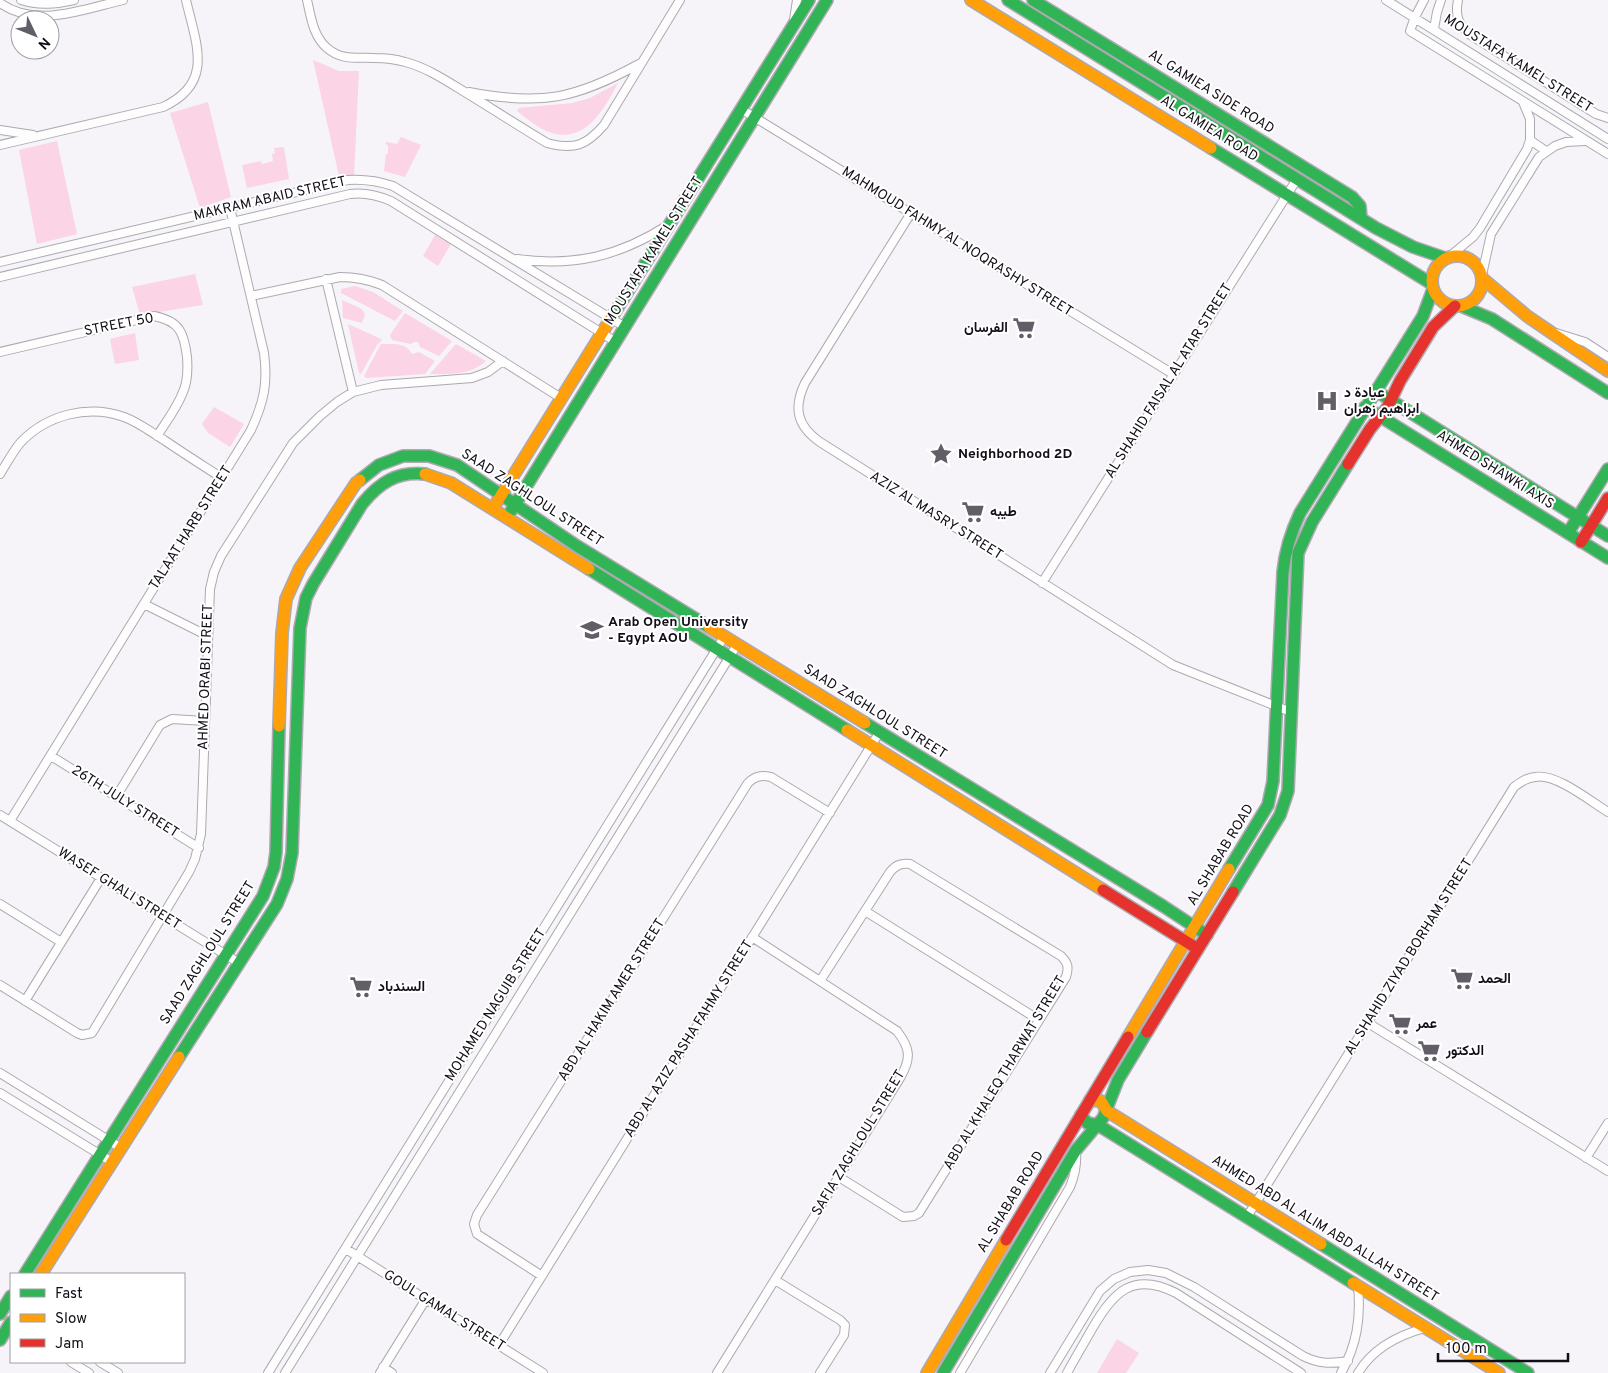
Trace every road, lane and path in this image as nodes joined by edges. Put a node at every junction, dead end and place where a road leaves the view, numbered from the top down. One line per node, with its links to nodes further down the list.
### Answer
1 (21, 0): 2 (street)
2 (74, 0)
3 (123, 0): 17 (street)
4 (186, 0): 29 (street)
5 (307, 0): 22 (street)
6 (680, 0): 21 (street)
7 (796, 0): 19 (street)
8 (809, 0): 19 (street, MOUSTAFA KAMEL STREET)
9 (827, 0): 25 (street, MOUSTAFA KAMEL STREET)
10 (971, 0): 30 (street, AL GAMIEA ROAD)
11 (1008, 0): 27 (street, AL GAMIEA ROAD)
12 (1033, 0): 41 (street, AL GAMIEA SIDE ROAD)
13 (1386, 0): 18 (street, MOUSTAFA KAMEL STREET)
14 (1424, 0): 18 (street)
15 (1441, 0): 20 (street)
16 (1458, 0): 26 (street)
17 (0, 3)
18 (1415, 16): 20 (street, MOUSTAFA KAMEL STREET); 23 (street, MOUSTAFA KAMEL STREET)
19 (794, 24): 24 (street, MOUSTAFA KAMEL STREET)
20 (1434, 29): 31 (street, MOUSTAFA KAMEL STREET)
21 (641, 63): 22 (street); 22 (street)
22 (463, 91)
23 (1522, 100): 32 (street); 33 (street, MOUSTAFA KAMEL STREET)
24 (741, 109): 25 (street, MAHMOUD FAHMY AL NOQRASHY STREET); 43 (street, MOUSTAFA KAMEL STREET)
25 (755, 118): 40 (street, MAHMOUD FAHMY AL NOQRASHY STREET); 54 (street, MOUSTAFA KAMEL STREET)
26 (1608, 118)
27 (1201, 119): 30 (street); 37 (street, AL GAMIEA ROAD)
28 (0, 130): 29 (street)
29 (38, 136): 34 (street)
30 (1191, 136): 38 (street, AL GAMIEA ROAD)
31 (1608, 139)
32 (1530, 140): 35 (street); 44 (street)
33 (1587, 141): 35 (street); 36 (street, MOUSTAFA KAMEL STREET)
34 (0, 145)
35 (1546, 151): 47 (street)
36 (1608, 154)
37 (1297, 179): 38 (street, AL SHAHID FAISAL AL ATAR STREET); 41 (street, AL GAMIEA ROAD)
38 (1286, 195): 50 (street, AL GAMIEA ROAD); 62 (street, AL SHAHID FAISAL AL ATAR STREET)
39 (230, 208): 42 (street, TALAAT HARB STREET); 45 (street, MAKRAM ABAID STREET); 46 (street, MAKRAM ABAID STREET)
40 (910, 213): 62 (street, MAHMOUD FAHMY AL NOQRASHY STREET); 87 (street, AZIZ AL MASRY STREET)
41 (1361, 218): 44 (street, AL GAMIEA ROAD)
42 (234, 221): 48 (street, MAKRAM ABAID STREET); 51 (street, TALAAT HARB STREET); 55 (street, MAKRAM ABAID STREET)
43 (669, 224): 45 (street); 53 (street, MOUSTAFA KAMEL STREET)
44 (1448, 257): 47 (street); 50 (street)
45 (514, 258): 53 (street, MAKRAM ABAID STREET)
46 (0, 262)
47 (1482, 276): 52 (street); 56 (street)
48 (0, 277)
49 (326, 279): 51 (street); 60 (street); 64 (street)
50 (1432, 286): 52 (street); 63 (street, AL SHABAB ROAD)
51 (251, 296): 73 (street, TALAAT HARB STREET)
52 (1458, 306): 65 (street); 67 (street, AL SHABAB ROAD)
53 (611, 319): 54 (street, MAKRAM ABAID STREET); 55 (street, MOUSTAFA KAMEL STREET)
54 (625, 327): 57 (street, MOUSTAFA KAMEL STREET)
55 (602, 333): 57 (street, MAKRAM ABAID STREET); 66 (street, MOUSTAFA KAMEL STREET)
56 (1551, 333): 59 (street); 61 (street)
57 (616, 342): 75 (street, MOUSTAFA KAMEL STREET)
58 (0, 352): 70 (street, STREET 50)
59 (1608, 357)
60 (503, 361): 64 (street, AHMED ORABI STREET); 66 (street)
61 (1608, 371)
62 (1174, 374): 87 (street, AL SHAHID FAISAL AL ATAR STREET)
63 (1376, 391): 67 (street, AHMED SHAWKI AXIS); 68 (street, AL SHABAB ROAD)
64 (353, 392): 89 (street, AHMED ORABI STREET)
65 (1608, 393)
66 (562, 398): 74 (street, MOUSTAFA KAMEL STREET)
67 (1391, 400): 69 (street, AL SHABAB ROAD); 80 (street, AHMED SHAWKI AXIS)
68 (1365, 407): 69 (street, AHMED SHAWKI AXIS); 98 (street, AL SHABAB ROAD)
69 (1381, 417): 83 (street, AHMED SHAWKI AXIS); 99 (street, AL SHABAB ROAD)
70 (157, 436): 72 (street); 73 (street)
71 (1608, 469): 80 (street)
72 (0, 474)
73 (222, 478): 88 (street, TALAAT HARB STREET)
74 (511, 479): 75 (street); 76 (street, MOUSTAFA KAMEL STREET)
75 (525, 488): 78 (street, MOUSTAFA KAMEL STREET)
76 (501, 495): 78 (street, SAAD ZAGHLOUL STREET); 79 (street, MOUSTAFA KAMEL STREET); 94 (street, SAAD ZAGHLOUL STREET)
77 (1608, 498): 82 (street)
78 (515, 505): 81 (street, MOUSTAFA KAMEL STREET); 90 (street, SAAD ZAGHLOUL STREET)
79 (492, 509): 81 (street); 95 (street)
80 (1578, 517): 82 (street, AHMED SHAWKI AXIS); 83 (street)
81 (506, 518): 92 (street)
82 (1591, 525): 84 (street, AHMED SHAWKI AXIS); 85 (street)
83 (1568, 533): 85 (street, AHMED SHAWKI AXIS)
84 (1608, 536)
85 (1581, 542): 86 (street, AHMED SHAWKI AXIS)
86 (1608, 558)
87 (1042, 583): 98 (street, AZIZ AL MASRY STREET)
88 (144, 604): 89 (street); 103 (street, TALAAT HARB STREET)
89 (208, 636): 100 (street, AHMED ORABI STREET)
90 (724, 637): 91 (street, SAAD ZAGHLOUL STREET); 92 (street, MOHAMED NAGUIB STREET)
91 (737, 645): 93 (street, MOHAMED NAGUIB STREET); 101 (street, SAAD ZAGHLOUL STREET)
92 (716, 650): 93 (street); 109 (street, MOHAMED NAGUIB STREET)
93 (730, 658): 102 (street); 110 (street, MOHAMED NAGUIB STREET)
94 (281, 662): 95 (street); 96 (street, SAAD ZAGHLOUL STREET)
95 (299, 665): 97 (street)
96 (280, 698): 97 (street); 122 (street, SAAD ZAGHLOUL STREET)
97 (298, 699): 123 (street)
98 (1276, 706): 99 (street, AZIZ AL MASRY STREET); 116 (street, AL SHABAB ROAD)
99 (1290, 712): 117 (street, AL SHABAB ROAD)
100 (204, 721): 104 (street); 111 (street, AHMED ORABI STREET)
101 (879, 733): 102 (street, ABD AL AZIZ PASHA FAHMY STREET); 116 (street, SAAD ZAGHLOUL STREET)
102 (872, 746): 106 (street, ABD AL AZIZ PASHA FAHMY STREET); 119 (street)
103 (51, 756): 104 (street, 26TH JULY STREET); 108 (street, TALAAT HARB STREET)
104 (116, 797): 111 (street, 26TH JULY STREET)
105 (1608, 812): 128 (street, AL SHAHID ZIYAD BORHAM STREET)
106 (830, 813): 118 (street, ABD AL AZIZ PASHA FAHMY STREET); 150 (street, ABD AL HAKIM AMER STREET)
107 (0, 815): 108 (street, WASEF GHALI STREET)
108 (10, 821): 112 (street, WASEF GHALI STREET)
109 (604, 833): 110 (street); 146 (street, MOHAMED NAGUIB STREET)
110 (616, 840): 147 (street, MOHAMED NAGUIB STREET)
111 (199, 848): 115 (street, AHMED ORABI STREET)
112 (101, 878): 115 (street, WASEF GHALI STREET); 120 (street)
113 (0, 904): 120 (street)
114 (865, 911): 124 (street, ABD AL KHALEQ THARWAT STREET); 127 (street); 127 (street, ABD AL KHALEQ THARWAT STREET)
115 (162, 916): 122 (street, WASEF GHALI STREET); 126 (street, AHMED ORABI STREET)
116 (1195, 928): 117 (street, SAAD ZAGHLOUL STREET); 119 (street, AL SHABAB ROAD)
117 (1207, 935): 121 (street, AL SHABAB ROAD)
118 (752, 937): 124 (street, SAFIA ZAGHLOUL STREET); 150 (street, ABD AL AZIZ PASHA FAHMY STREET)
119 (1186, 941): 121 (street); 131 (street, AL SHABAB ROAD)
120 (61, 942): 126 (street)
121 (1198, 949): 132 (street, AL SHABAB ROAD)
122 (226, 955): 123 (street, WASEF GHALI STREET); 136 (street, SAAD ZAGHLOUL STREET)
123 (239, 963): 137 (street)
124 (820, 981): 143 (street, SAFIA ZAGHLOUL STREET)
125 (0, 985): 126 (street, AHMED ORABI STREET)
126 (25, 1001)
127 (1039, 1020): 143 (street, ABD AL KHALEQ THARWAT STREET)
128 (1368, 1022): 140 (street); 144 (street, AL SHAHID ZIYAD BORHAM STREET)
129 (0, 1073): 136 (street)
130 (0, 1093): 139 (street)
131 (1090, 1100): 132 (street); 133 (street, AL SHABAB ROAD)
132 (1107, 1111): 135 (street, AL SHABAB ROAD); 144 (street, AHMED ABD AL ALIM ABD ALLAH STREET)
133 (1081, 1115): 135 (street); 172 (street, AL SHABAB ROAD)
134 (1608, 1123): 140 (street)
135 (1098, 1125): 138 (street, AL SHABAB ROAD); 145 (street)
136 (109, 1141): 137 (street); 139 (street, SAAD ZAGHLOUL STREET)
137 (121, 1148): 141 (street)
138 (1076, 1150): 173 (street, AL SHABAB ROAD); 174 (street)
139 (100, 1155): 141 (street); 148 (street, SAAD ZAGHLOUL STREET)
140 (1586, 1158): 142 (street)
141 (112, 1162): 149 (street)
142 (1608, 1171)
143 (839, 1177): 151 (street, SAFIA ZAGHLOUL STREET)
144 (1255, 1203): 145 (street, AL SHAHID ZIYAD BORHAM STREET); 181 (street, AHMED ABD AL ALIM ABD ALLAH STREET)
145 (1247, 1217): 152 (street)
146 (346, 1249): 147 (street, GOUL GAMAL STREET); 166 (street, MOHAMED NAGUIB STREET)
147 (358, 1256): 153 (street, GOUL GAMAL STREET); 167 (street, MOHAMED NAGUIB STREET)
148 (26, 1273)
149 (42, 1273)
150 (542, 1276): 159 (street, ABD AL AZIZ PASHA FAHMY STREET)
151 (775, 1280): 170 (street, SAFIA ZAGHLOUL STREET); 171 (street)
152 (1358, 1286): 157 (street); 160 (street)
153 (426, 1299): 159 (street, GOUL GAMAL STREET); 163 (street)
154 (10, 1301): 155 (street)
155 (0, 1316)
156 (10, 1325): 158 (street)
157 (1425, 1328): 179 (street); 180 (street)
158 (0, 1340)
159 (499, 1345): 169 (street, GOUL GAMAL STREET)
160 (1348, 1361): 175 (street); 178 (street)
161 (73, 1363): 164 (street)
162 (102, 1363): 165 (street)
163 (382, 1370): 168 (street)
164 (89, 1373)
165 (118, 1373)
166 (268, 1373)
167 (285, 1373)
168 (392, 1373)
169 (543, 1373)
170 (718, 1373)
171 (820, 1373)
172 (927, 1373)
173 (943, 1373)
174 (960, 1373)
175 (1050, 1373)
176 (1067, 1373): 177 (street)
177 (1301, 1373)
178 (1341, 1373)
179 (1358, 1373)
180 (1499, 1373)
181 (1528, 1373)

